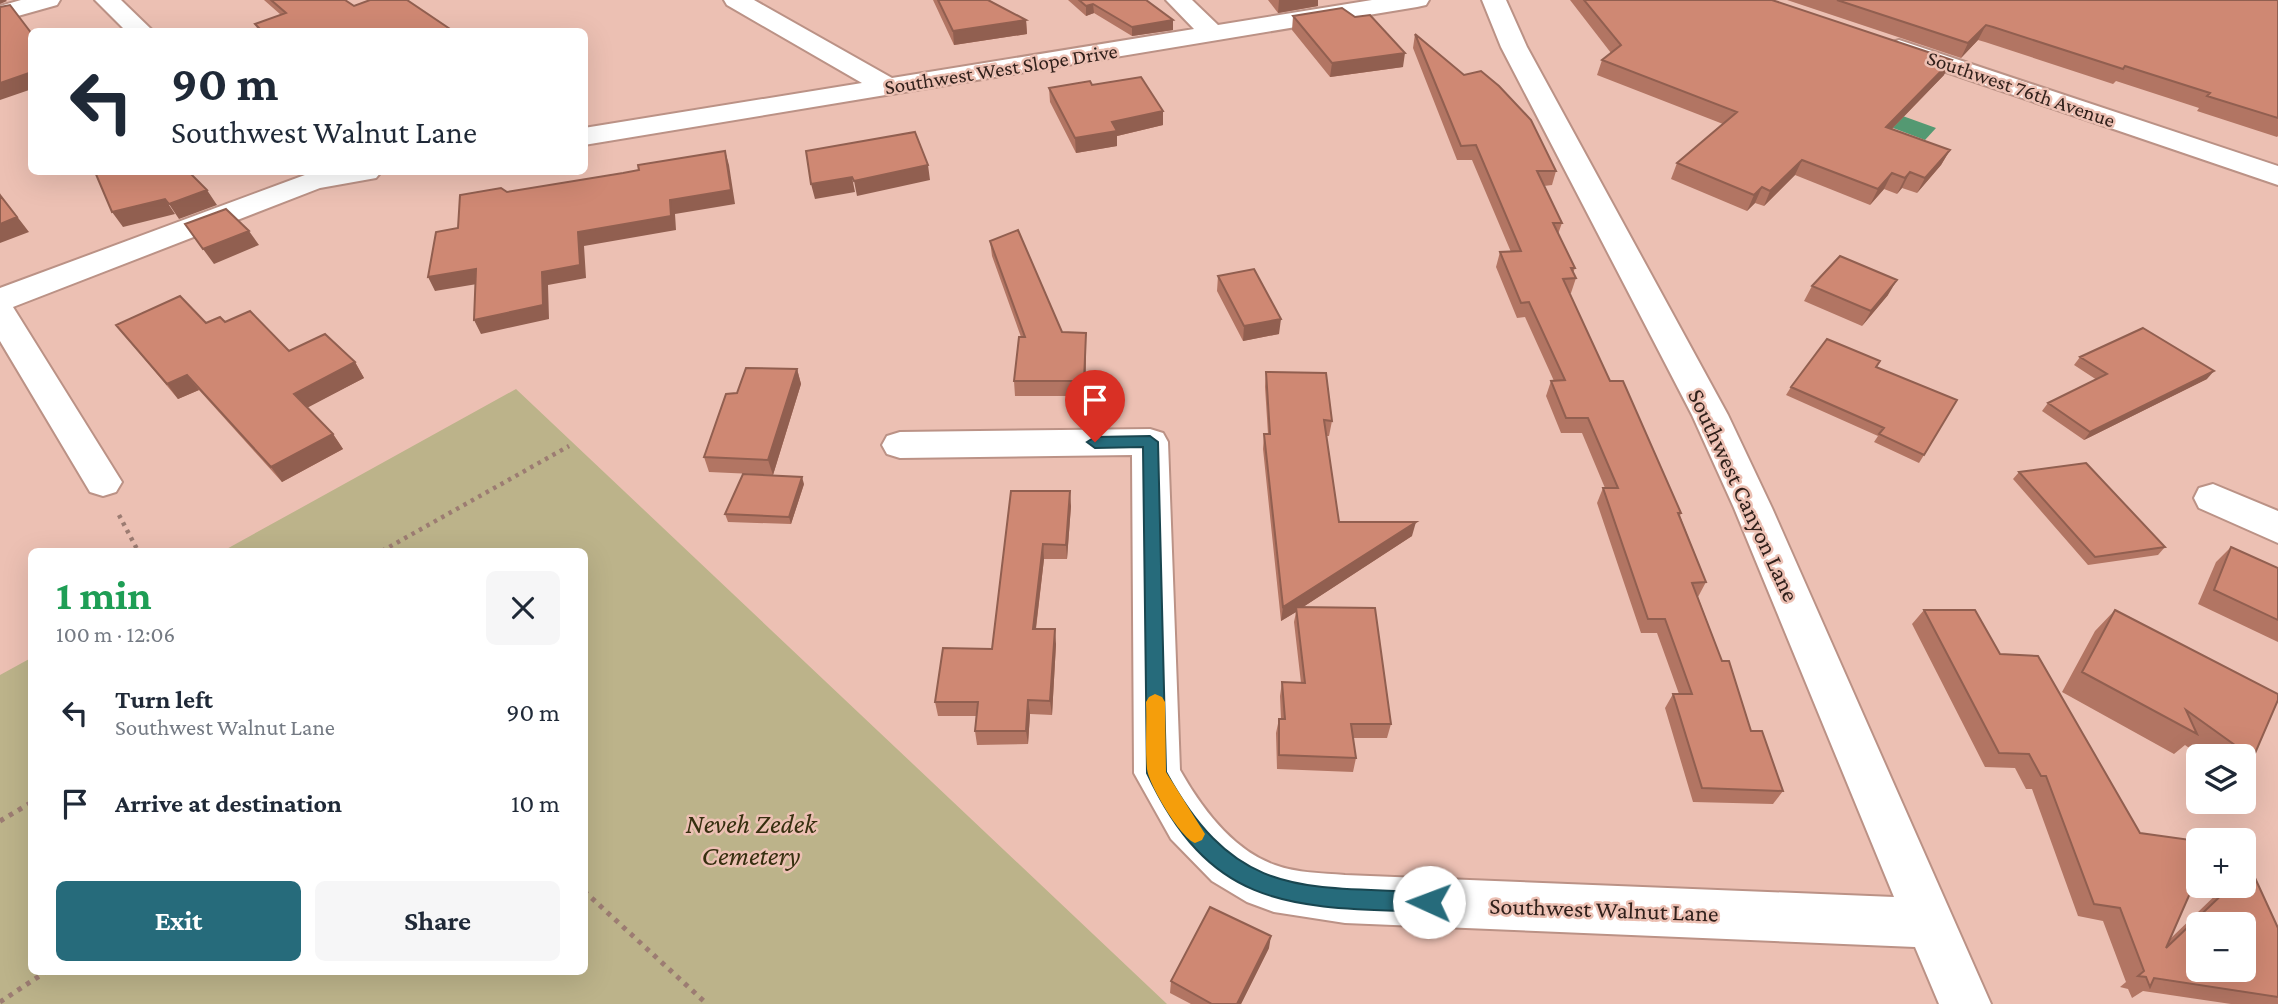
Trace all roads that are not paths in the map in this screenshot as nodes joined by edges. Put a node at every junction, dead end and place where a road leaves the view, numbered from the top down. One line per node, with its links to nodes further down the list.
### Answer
1 (48, 0): 7 (street)
2 (107, 0): 8 (street)
3 (736, 0): 11 (street)
4 (1178, 0): 9 (street)
5 (1417, 0): 9 (street, Southwest West Slope Drive)
6 (1494, 0): 21 (street, Southwest Canyon Lane)
7 (0, 14)
8 (138, 28)
9 (1212, 33): 11 (street, Southwest West Slope Drive)
10 (1870, 38): 14 (street, Southwest 76th Avenue)
11 (889, 88): 12 (street, Southwest West Slope Drive)
12 (588, 136)
13 (309, 176): 15 (street)
14 (2278, 176)
15 (0, 300)
16 (0, 313): 18 (street)
17 (900, 445): 21 (street, Southwest Walnut Lane)
18 (103, 482)
19 (2213, 498): 20 (street)
20 (2278, 528)
21 (1931, 923): 22 (street, Southwest Canyon Lane)
22 (1965, 1004)

